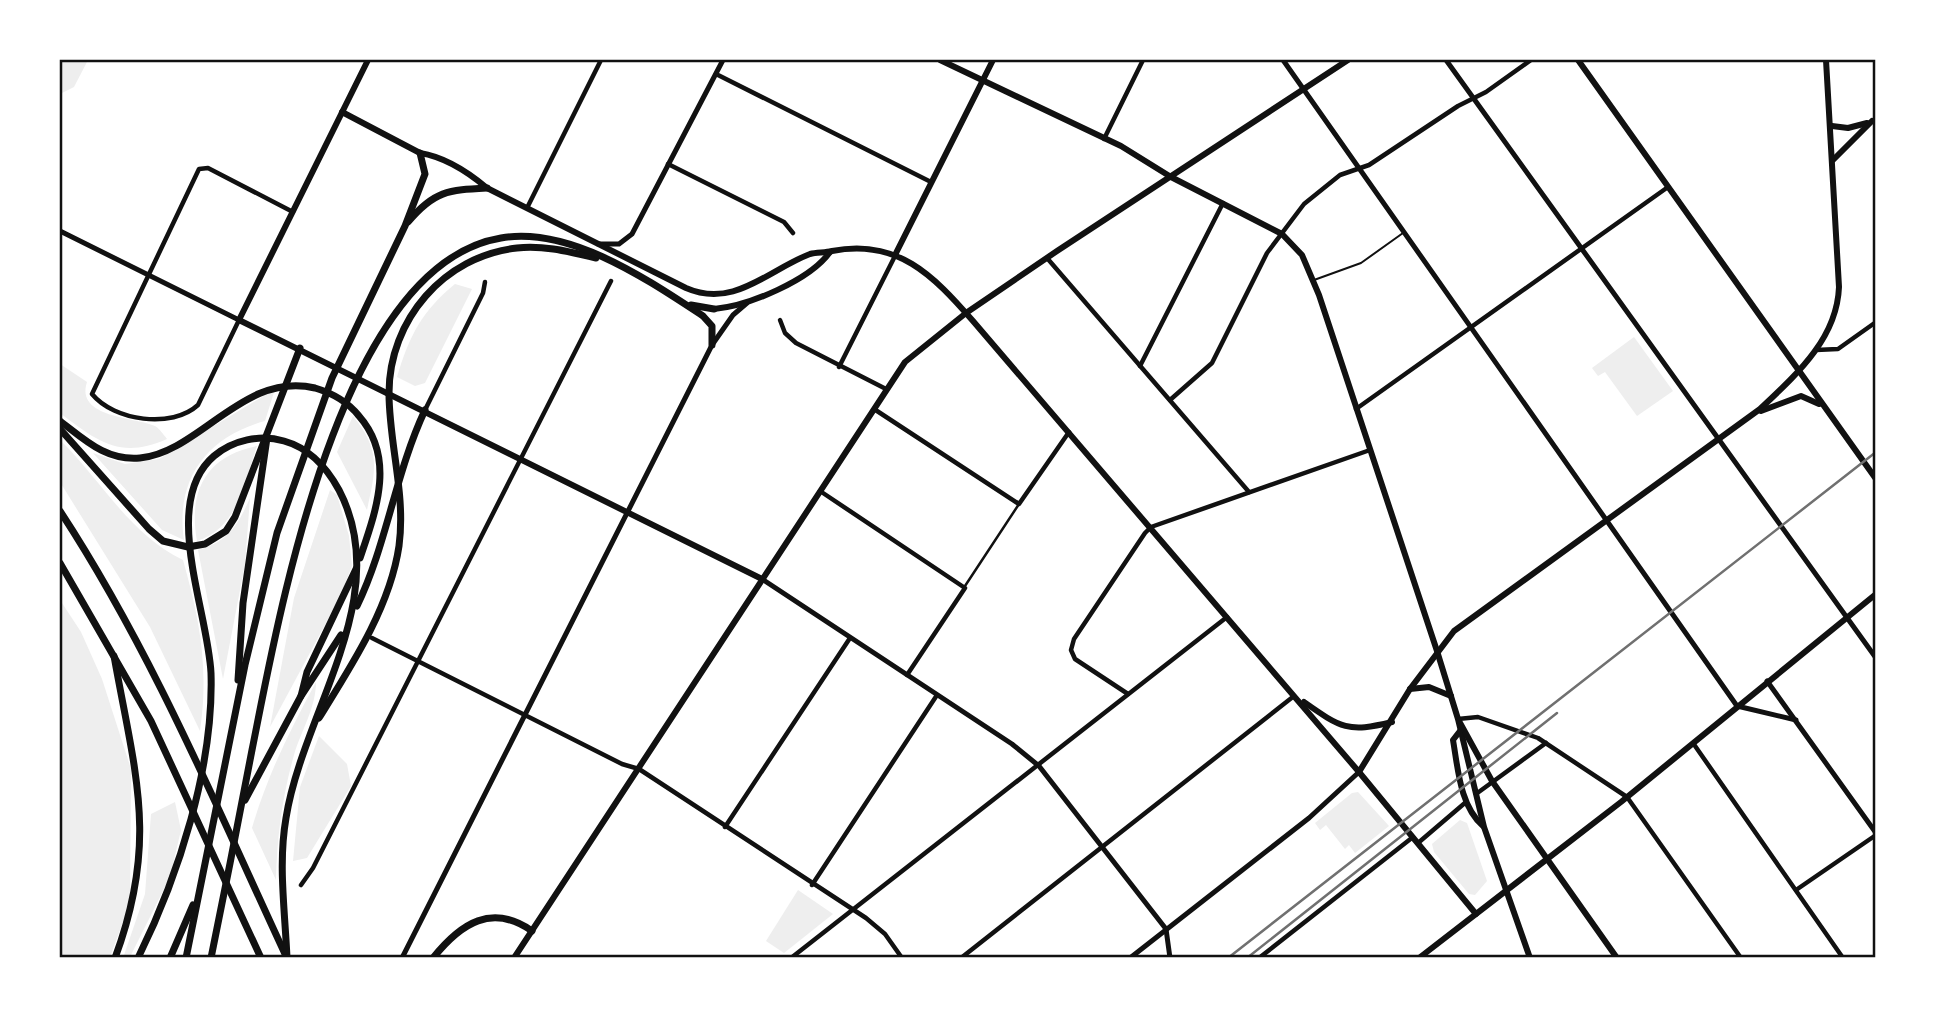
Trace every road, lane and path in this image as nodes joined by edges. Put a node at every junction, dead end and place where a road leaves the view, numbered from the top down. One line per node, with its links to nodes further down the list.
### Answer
1 (368, 60): 17 (main road)
2 (601, 60): 30 (street)
3 (723, 60): 13 (street)
4 (940, 60): 14 (main road)
5 (993, 60): 14 (main road)
6 (1143, 60): 20 (street)
7 (1283, 60): 15 (street)
8 (1348, 60): 15 (main road)
9 (1446, 60): 16 (street)
10 (1531, 60): 16 (street)
11 (1578, 60): 27 (main road)
12 (1826, 60): 19 (main road)
13 (716, 74): 23 (street); 26 (street)
14 (982, 81): 20 (main road); 26 (main road)
15 (1303, 90): 24 (street); 25 (main road)
16 (1474, 98): 24 (street); 38 (street)
17 (342, 112): 21 (main road); 31 (main road)
18 (1874, 120): 19 (main road); 22 (main road)
19 (1832, 126): 22 (main road)
20 (1104, 139): 25 (main road)
21 (420, 153): 28 (main road); 32 (highway)
22 (1833, 160): 57 (main road)
23 (668, 164): 34 (street); 37 (street)
24 (1357, 169): 35 (street); 36 (street)
25 (1171, 177): 29 (main road); 41 (main road)
26 (932, 182): 40 (main road)
27 (1668, 187): 38 (street); 60 (main road)
28 (487, 188): 30 (main road); 32 (highway)
29 (1223, 203): 36 (main road); 58 (street)
30 (527, 208): 37 (main road)
31 (293, 212): 43 (street); 51 (main road)
32 (405, 226): 103 (highway)
33 (60, 231): 43 (street)
34 (793, 233)
35 (1403, 233): 44 (lane); 54 (street)
36 (1282, 234): 44 (main road); 62 (street)
37 (598, 244): 39 (main road)
38 (1581, 248): 54 (street); 72 (street)
39 (830, 251): 40 (main road); 48 (main road)
40 (895, 255): 50 (main road); 59 (street)
41 (1046, 258): 50 (main road); 58 (street)
42 (611, 262): 47 (highway); 109 (highway); 120 (highway)
43 (148, 275): 51 (street); 51 (street)
44 (1312, 280): 64 (main road)
45 (611, 281): 74 (street)
46 (485, 282): 65 (street)
47 (681, 301): 49 (highway); 55 (highway)
48 (747, 303): 49 (main road); 55 (street)
49 (714, 309)
50 (966, 313): 61 (main road); 71 (main road)
51 (239, 320): 56 (main road)
52 (780, 320): 59 (street)
53 (1875, 322): 57 (street)
54 (1471, 327): 64 (street); 81 (street)
55 (712, 345): 80 (street)
56 (300, 348): 65 (main road); 70 (highway)
57 (1816, 350): 60 (main road)
58 (1140, 366): 62 (street)
59 (839, 367): 61 (street)
60 (1799, 372): 66 (main road); 67 (main road)
61 (886, 389): 63 (main road)
62 (1170, 400): 77 (street)
63 (874, 408): 76 (main road); 78 (street)
64 (1356, 409): 73 (main road)
65 (425, 411): 74 (main road); 101 (highway)
66 (1827, 411): 67 (main road); 75 (main road)
67 (1753, 415): 72 (main road)
68 (60, 421): 101 (highway)
69 (60, 429): 70 (highway)
70 (269, 430): 103 (highway)
71 (1070, 432): 78 (street); 82 (main road)
72 (1720, 440): 81 (main road); 88 (street)
73 (1370, 450): 77 (street); 92 (main road)
74 (521, 458): 80 (main road); 94 (street)
75 (1875, 479)
76 (820, 491): 84 (main road); 85 (street)
77 (1249, 492): 82 (street)
78 (1019, 504): 85 (street)
79 (60, 511): 143 (highway)
80 (627, 512): 84 (main road); 105 (street)
81 (1606, 521): 92 (main road); 104 (street)
82 (1151, 527): 87 (main road); 98 (street)
83 (60, 562): 91 (highway)
84 (762, 579): 90 (street); 114 (main road)
85 (964, 587): 95 (street)
86 (1875, 594): 88 (main road)
87 (1228, 617): 98 (street); 100 (main road)
88 (1847, 618): 93 (street); 96 (main road)
89 (372, 638): 94 (street)
90 (850, 638): 95 (street); 121 (street)
91 (112, 650): 137 (highway); 142 (highway)
92 (1437, 651): 97 (main road); 102 (main road)
93 (1875, 658)
94 (418, 662): 105 (street); 128 (street)
95 (907, 675): 99 (street)
96 (1767, 681): 104 (main road); 107 (street)
97 (1410, 689): 102 (main road); 108 (main road)
98 (1128, 694): 113 (street)
99 (937, 695): 113 (street); 129 (street)
100 (1295, 695): 108 (main road); 115 (main road); 126 (street)
101 (301, 696): 120 (highway)
102 (1451, 696): 106 (main road)
103 (237, 706): 132 (highway)
104 (1737, 706): 107 (street); 112 (main road)
105 (526, 716): 114 (street); 144 (street)
106 (1458, 719): 110 (main road); 111 (street); 116 (main road)
107 (1796, 720): 123 (street)
108 (1392, 722): 115 (main road)
109 (314, 727): 138 (highway); 143 (highway)
110 (1460, 731): 117 (main road); 119 (main road)
111 (1546, 743): 116 (street); 118 (street)
112 (1693, 743): 118 (main road); 130 (street)
113 (1039, 766): 126 (street); 133 (street)
114 (639, 769): 121 (street); 136 (main road)
115 (1359, 772): 124 (main road); 135 (street)
116 (1492, 781): 117 (street); 127 (main road)
117 (1475, 794): 122 (main road)
118 (1628, 797): 127 (main road); 156 (street)
119 (1467, 802): 122 (main road); 125 (street)
120 (241, 807): 141 (highway)
121 (726, 827): 129 (street)
122 (1484, 827): 131 (main road)
123 (1875, 834): 130 (street)
124 (1412, 837): 125 (main road); 152 (street)
125 (1418, 843): 134 (main road)
126 (1103, 847): 135 (street); 149 (street)
127 (1549, 860): 131 (main road); 155 (main road)
128 (301, 885)
129 (812, 885): 133 (street)
130 (1796, 890): 157 (street)
131 (1507, 891): 134 (main road); 154 (main road)
132 (200, 892): 139 (highway); 140 (highway)
133 (852, 910): 147 (street); 148 (street)
134 (1476, 914): 153 (main road)
135 (1166, 929): 150 (street); 151 (street)
136 (532, 931): 145 (highway); 146 (main road)
137 (115, 957)
138 (138, 957)
139 (170, 957)
140 (186, 957)
141 (211, 957)
142 (261, 957)
143 (287, 957)
144 (402, 957)
145 (433, 957)
146 (514, 957)
147 (791, 957)
148 (902, 957)
149 (961, 957)
150 (1130, 957)
151 (1170, 957)
152 (1259, 957)
153 (1419, 957)
154 (1530, 957)
155 (1617, 957)
156 (1741, 957)
157 (1843, 957)

